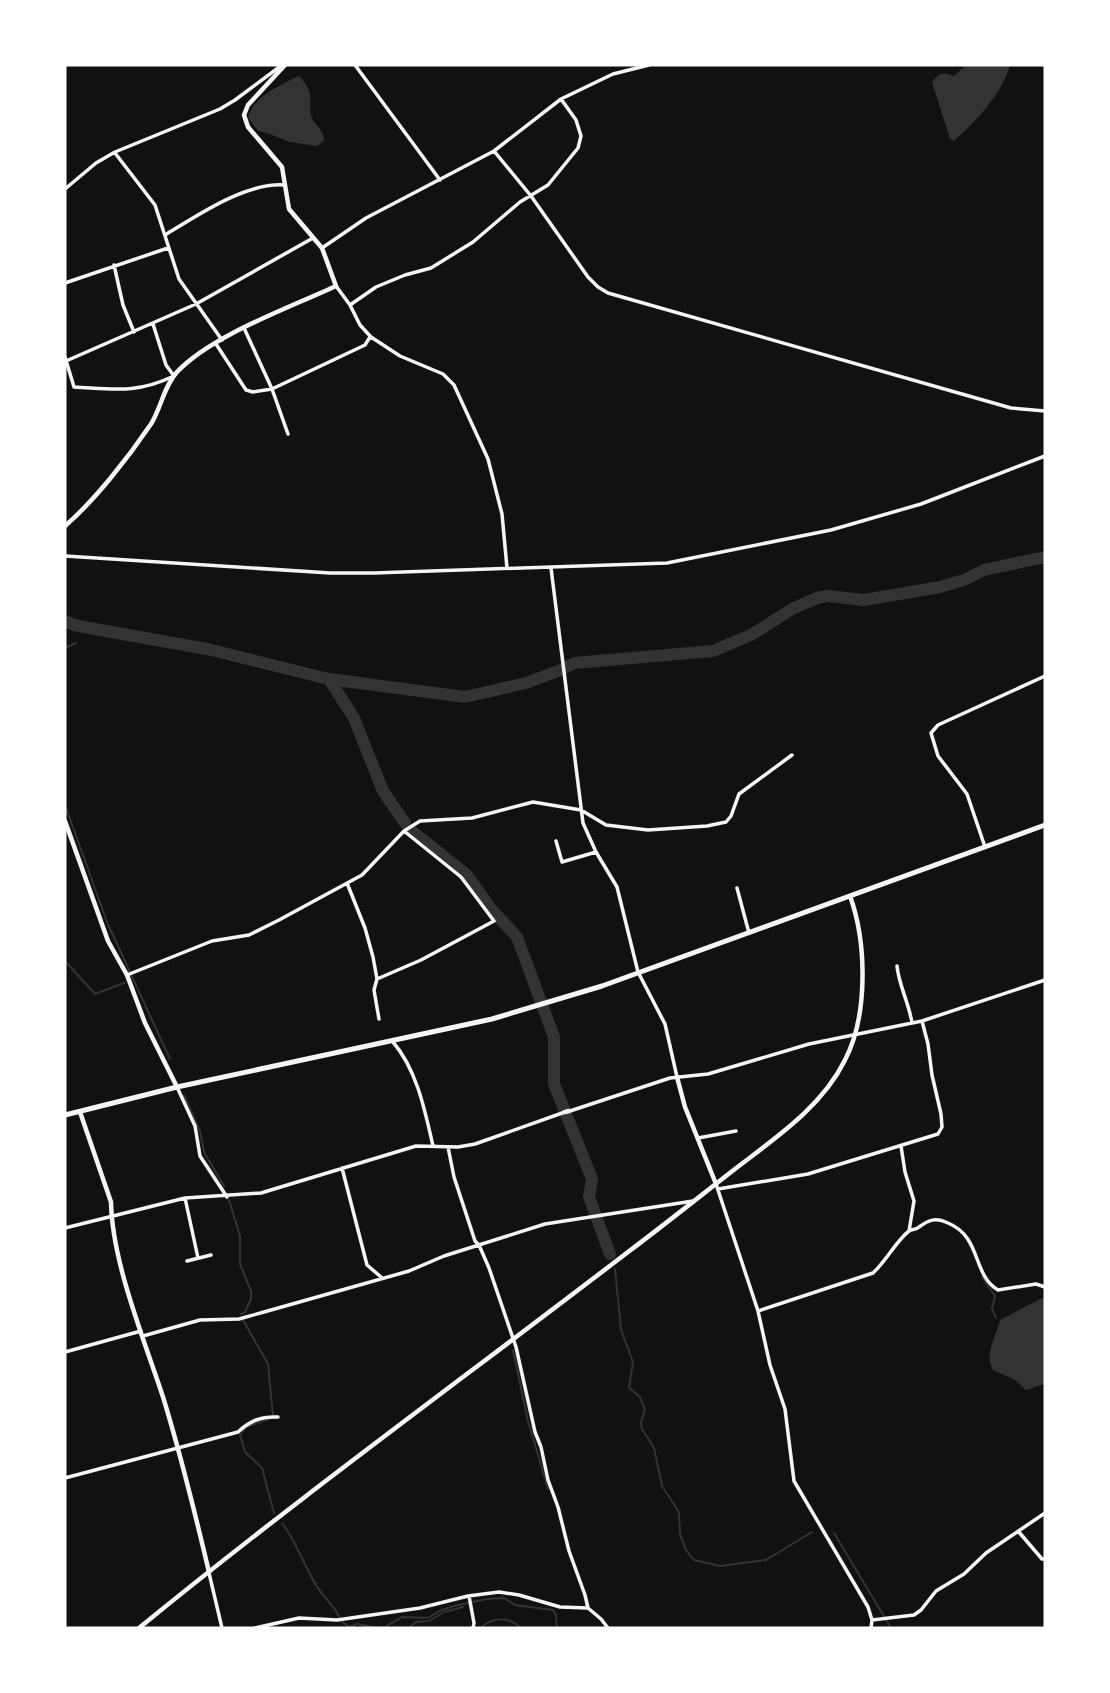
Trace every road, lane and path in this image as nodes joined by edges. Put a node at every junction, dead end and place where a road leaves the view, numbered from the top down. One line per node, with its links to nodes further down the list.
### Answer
1 (283, 65): 6 (street); 8 (street)
2 (355, 65): 7 (street)
3 (649, 65): 4 (street)
4 (561, 99): 5 (street); 10 (street)
5 (494, 151): 7 (street); 10 (street)
6 (115, 152): 9 (street); 11 (street)
7 (440, 180): 14 (street)
8 (285, 185): 11 (street); 12 (street)
9 (65, 189)
10 (531, 196): 19 (street); 29 (street)
11 (165, 235): 13 (street)
12 (313, 238): 14 (street); 18 (street)
13 (168, 248): 15 (street); 18 (street)
14 (322, 248): 17 (street)
15 (114, 265): 16 (street); 22 (street)
16 (65, 283)
17 (336, 286): 19 (street); 21 (street)
18 (196, 304): 20 (street); 24 (street)
19 (350, 305): 23 (street)
20 (153, 323): 22 (street); 27 (street)
21 (244, 328): 24 (street); 28 (street)
22 (134, 332): 26 (street)
23 (371, 337): 28 (street); 34 (street)
24 (222, 340): 25 (street)
25 (216, 344): 27 (street); 28 (street)
26 (65, 359): 27 (street)
27 (174, 376): 32 (street)
28 (272, 389): 30 (street)
29 (1045, 411)
30 (288, 434)
31 (1045, 456): 35 (street)
32 (65, 526)
33 (65, 556): 34 (street)
34 (506, 568): 35 (street)
35 (551, 568): 38 (street)
36 (1045, 676): 43 (street)
37 (792, 755): 38 (street)
38 (581, 810): 41 (street); 44 (street)
39 (65, 821): 51 (street)
40 (1045, 825): 43 (highway)
41 (404, 831): 45 (street); 52 (street)
42 (556, 841): 44 (street)
43 (985, 847): 47 (highway)
44 (596, 852): 50 (street)
45 (347, 883): 51 (street); 52 (street)
46 (737, 888): 48 (street)
47 (850, 896): 48 (highway); 57 (street)
48 (749, 933): 50 (highway)
49 (897, 967): 56 (street)
50 (638, 972): 58 (highway); 59 (street)
51 (130, 974): 60 (street)
52 (377, 979): 54 (street)
53 (1045, 980): 55 (street)
54 (379, 1019)
55 (922, 1021): 56 (street); 66 (street)
56 (912, 1023): 57 (street)
57 (855, 1036): 59 (street); 69 (street)
58 (393, 1041): 60 (highway); 65 (street)
59 (677, 1077): 64 (street); 67 (street)
60 (177, 1087): 61 (highway); 70 (street)
61 (80, 1112): 62 (highway); 73 (street)
62 (65, 1115)
63 (736, 1131): 64 (street)
64 (698, 1138): 69 (street)
65 (433, 1146): 67 (street); 68 (street)
66 (901, 1146): 69 (street); 75 (street)
67 (448, 1147): 76 (street)
68 (342, 1168): 70 (street); 80 (street)
69 (717, 1186): 72 (street); 82 (street)
70 (227, 1197): 71 (street)
71 (185, 1198): 73 (street); 78 (street)
72 (695, 1200): 76 (street); 84 (street)
73 (111, 1217): 74 (street); 83 (street)
74 (65, 1228)
75 (909, 1231): 81 (street); 82 (street)
76 (479, 1245): 80 (street); 84 (street)
77 (211, 1255): 78 (street)
78 (198, 1258): 79 (street)
79 (187, 1261)
80 (381, 1277): 83 (street)
81 (1045, 1287)
82 (758, 1311): 95 (street)
83 (142, 1333): 85 (street); 87 (street)
84 (513, 1340): 92 (street); 94 (street)
85 (65, 1352)
86 (275, 1416): 87 (street)
87 (179, 1448): 88 (street); 92 (street)
88 (65, 1478)
89 (1045, 1513): 90 (street)
90 (1018, 1531): 91 (street); 95 (street)
91 (1045, 1559)
92 (209, 1573): 96 (street); 97 (street)
93 (469, 1600): 94 (street); 98 (street); 99 (street)
94 (588, 1608): 100 (street)
95 (872, 1620): 101 (street)
96 (139, 1628)
97 (222, 1628)
98 (255, 1628)
99 (473, 1628)
100 (608, 1628)
101 (871, 1628)

